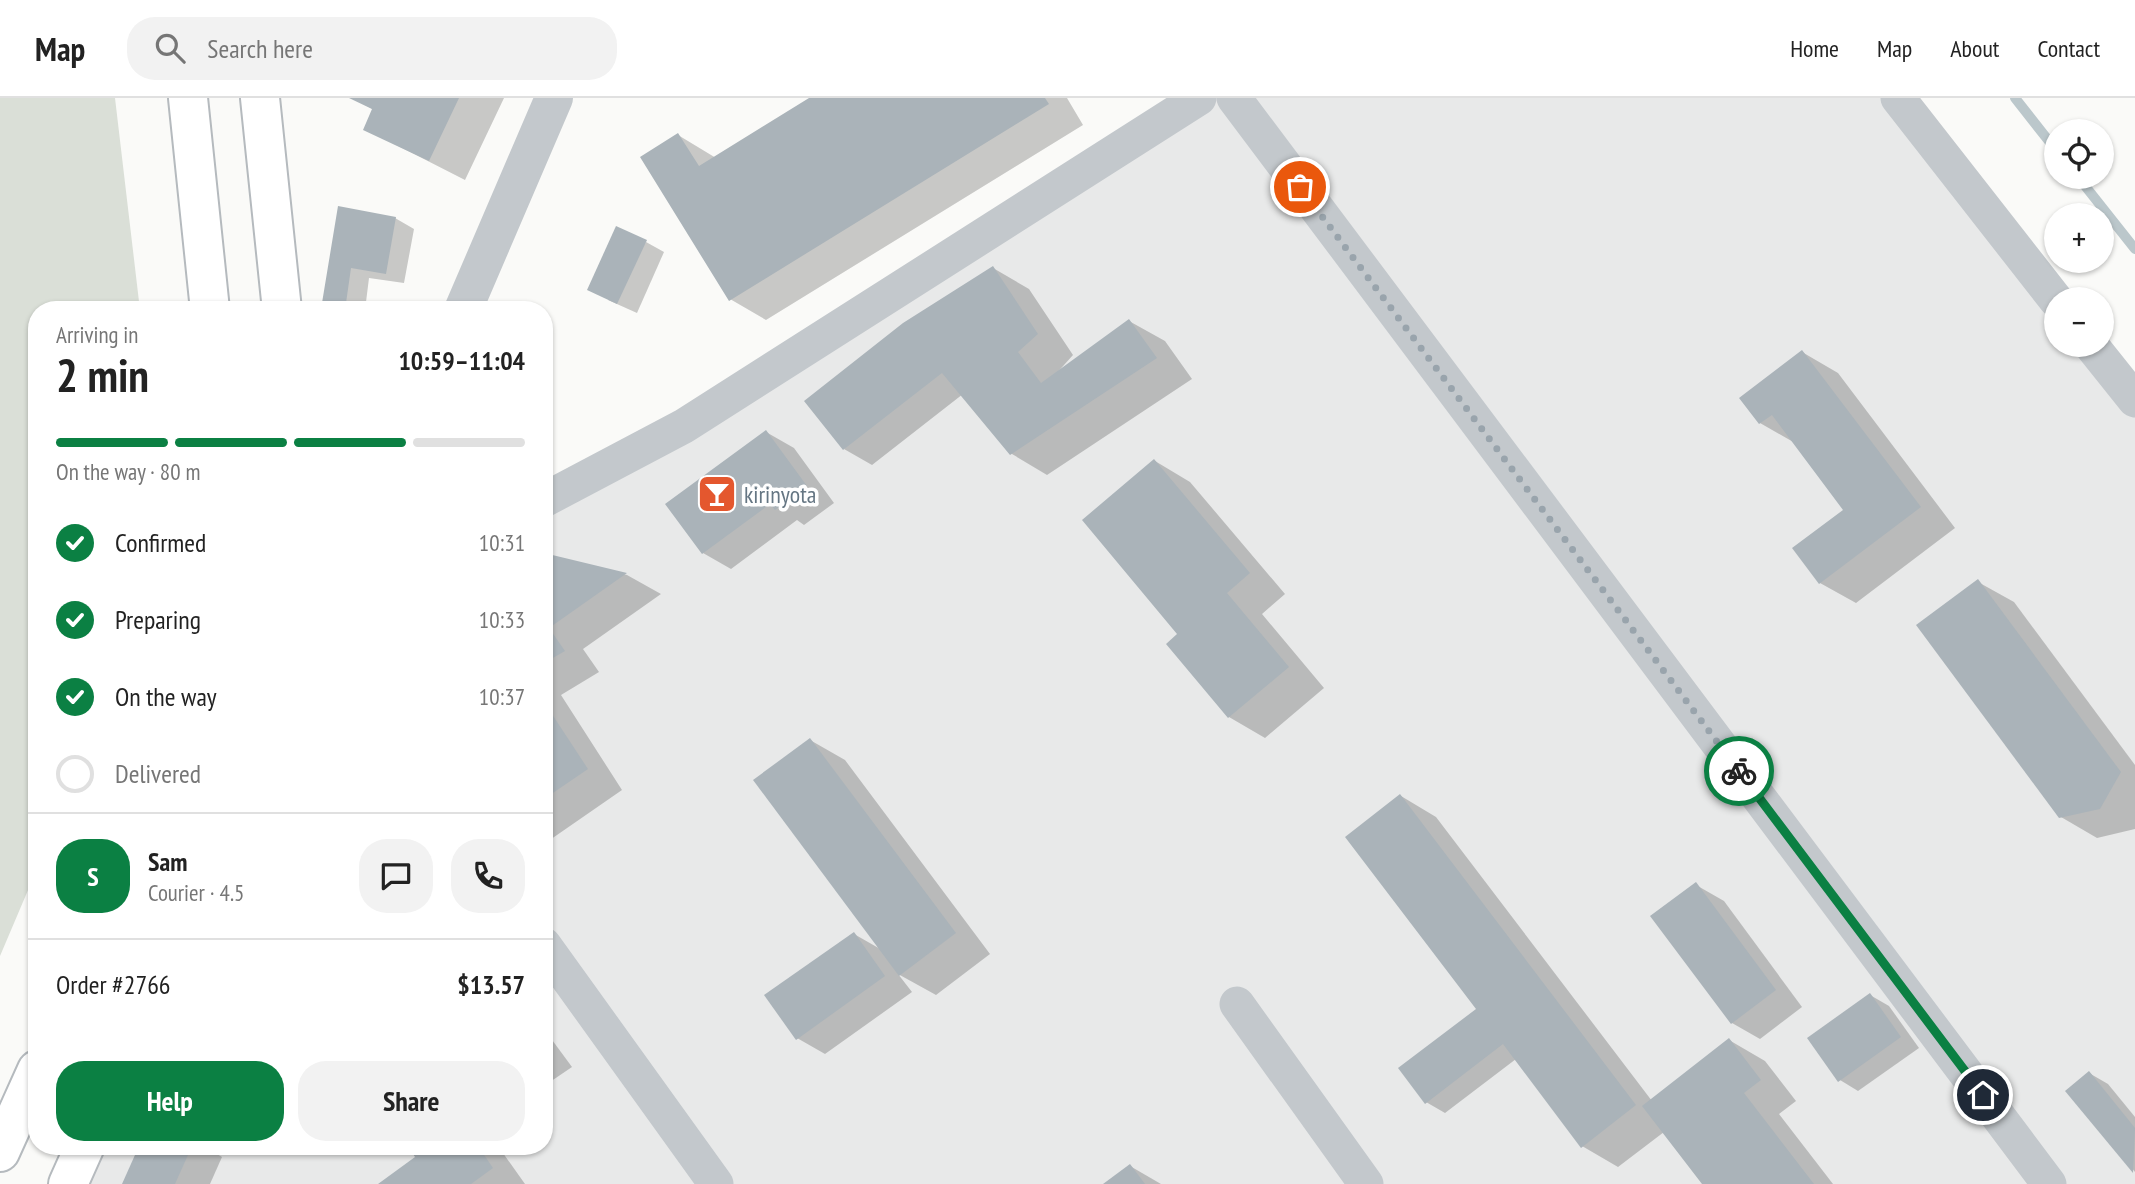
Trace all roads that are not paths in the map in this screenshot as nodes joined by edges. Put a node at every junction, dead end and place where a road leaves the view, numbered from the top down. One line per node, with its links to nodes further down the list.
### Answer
1 (188, 98): 8 (main road)
2 (260, 98): 9 (main road)
3 (554, 98): 10 (street)
4 (1199, 98): 13 (street)
5 (1234, 98): 22 (street)
6 (1898, 98): 7 (street)
7 (2046, 287)
8 (209, 301)
9 (281, 301)
10 (467, 301)
11 (2101, 357): 12 (street)
12 (2135, 400)
13 (553, 495)
14 (553, 958): 20 (street)
15 (1237, 1004): 21 (street)
16 (28, 1090): 17 (main road)
17 (0, 1152)
18 (81, 1155): 19 (main road)
19 (68, 1184)
20 (716, 1184)
21 (1366, 1184)
22 (2049, 1184)

